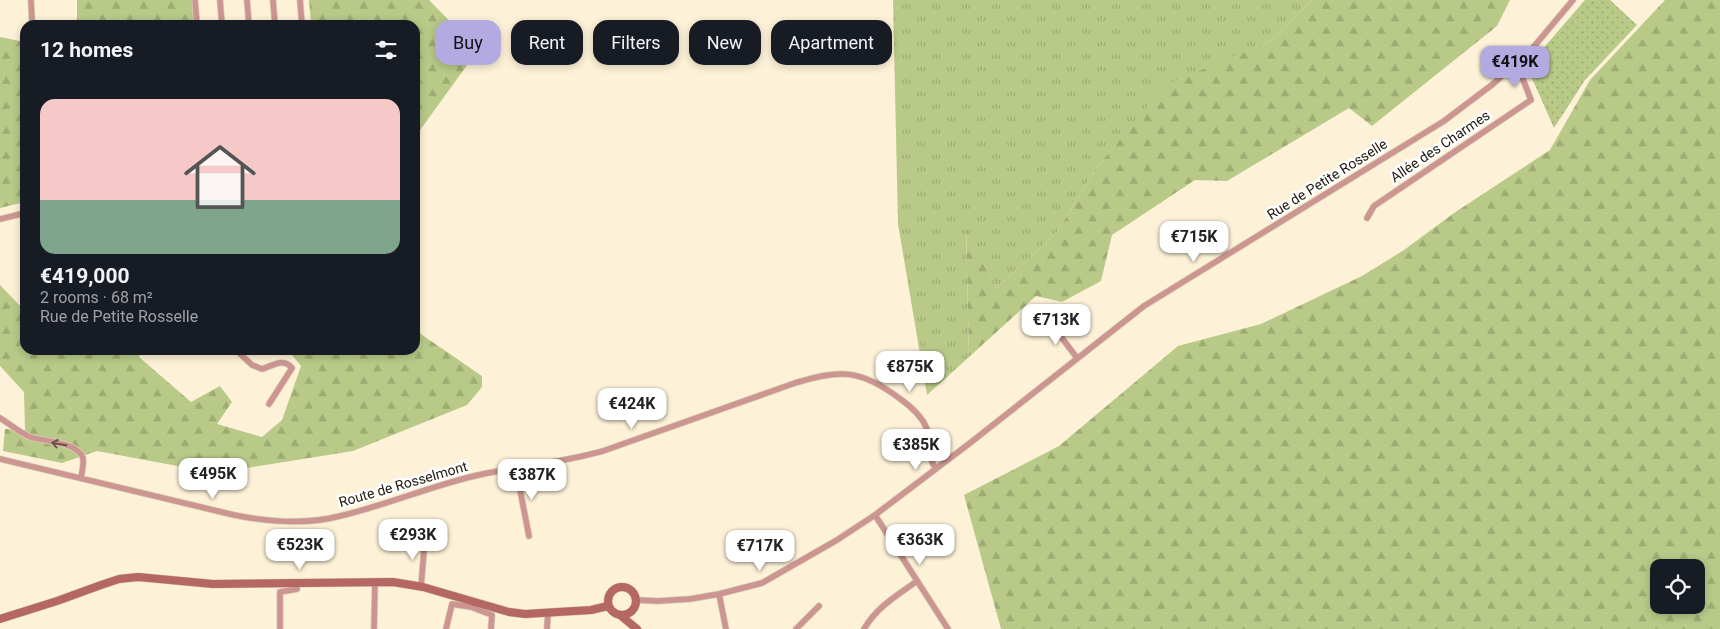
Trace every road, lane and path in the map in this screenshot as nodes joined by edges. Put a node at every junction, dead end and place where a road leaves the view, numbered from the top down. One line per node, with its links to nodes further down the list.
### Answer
1 (31, 0): 8 (street)
2 (195, 0): 9 (street)
3 (220, 0): 10 (street)
4 (247, 0): 11 (street)
5 (273, 0): 12 (street)
6 (300, 0): 13 (street)
7 (1573, 0): 14 (street, Rue de Petite Rosselle)
8 (32, 20)
9 (197, 20)
10 (222, 20)
11 (249, 20)
12 (275, 20)
13 (302, 20)
14 (1515, 65): 16 (street, Allée des Charmes); 20 (street, Rue de Petite Rosselle)
15 (20, 214): 17 (street)
16 (1367, 218)
17 (0, 219)
18 (1050, 322): 20 (street)
19 (241, 355): 21 (street)
20 (1077, 358): 25 (street, Rue de Petite Rosselle)
21 (269, 404)
22 (0, 418): 26 (street, one-way to 22)
23 (0, 459): 26 (street, Route de Rosselmont)
24 (516, 469): 25 (street, Route de Rosselmont); 26 (street, Route de Rosselmont); 28 (street)
25 (936, 469): 27 (street, Rue de Petite Rosselle)
26 (81, 478)
27 (875, 515): 30 (street); 34 (street, Rue de Petite Rosselle)
28 (529, 536)
29 (425, 538): 33 (street)
30 (917, 581): 51 (street); 52 (street)
31 (296, 582): 32 (main road); 42 (main road); 44 (street)
32 (375, 582): 33 (main road); 45 (street)
33 (421, 586): 36 (main road)
34 (719, 594): 35 (street, Rue de Petite Rosselle); 49 (street)
35 (636, 600): 37 (main road); 39 (main road)
36 (472, 604): 40 (main road); 46 (street); 47 (street)
37 (608, 606): 40 (main road); 41 (main road)
38 (819, 606): 50 (street)
39 (632, 611): 41 (main road); 43 (main road)
40 (548, 613): 48 (street)
41 (620, 615): 43 (main road)
42 (0, 619)
43 (635, 626)
44 (280, 629)
45 (374, 629)
46 (446, 629)
47 (491, 629)
48 (547, 629)
49 (726, 629)
50 (796, 629)
51 (864, 629)
52 (948, 629)

